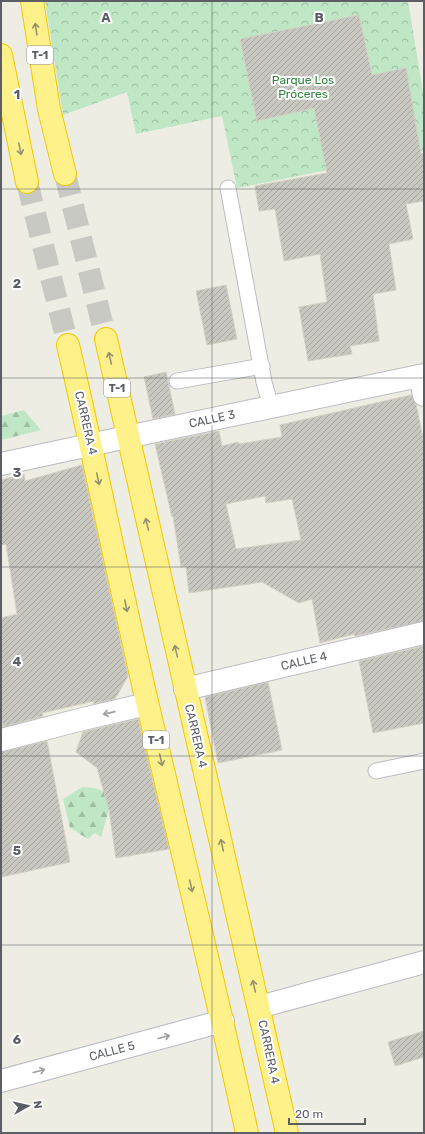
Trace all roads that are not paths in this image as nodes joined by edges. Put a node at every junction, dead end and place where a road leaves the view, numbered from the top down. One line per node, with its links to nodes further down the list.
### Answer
1 (32, 1): 3 (highway, T-1, one-way to 1)
2 (1, 55): 4 (highway, one-way to 4)
3 (65, 174)
4 (27, 182)
5 (228, 188): 8 (lane)
6 (106, 339): 12 (highway, CARRERA 4 / T-1, one-way to 6)
7 (68, 345): 13 (highway, CARRERA 4 / T-1)
8 (262, 366): 9 (lane); 11 (lane)
9 (176, 381)
10 (423, 382): 11 (street, CALLE 3)
11 (271, 407): 12 (street, CALLE 3)
12 (127, 437): 13 (street, CALLE 3); 16 (highway, CARRERA 4 / T-1, one-way to 12)
13 (91, 444): 14 (street, CALLE 3); 17 (highway, CARRERA 4 / T-1, one-way to 17)
14 (1, 464)
15 (424, 633): 16 (street, CALLE 4)
16 (185, 689): 22 (highway, CARRERA 4 / T-1, one-way to 16)
17 (147, 704): 18 (street, one-way to 18); 23 (highway, CARRERA 4 / T-1, one-way to 23)
18 (1, 740)
19 (424, 761): 20 (lane)
20 (376, 771)
21 (424, 962): 22 (street)
22 (259, 1006): 26 (highway, CARRERA 4 / T-1)
23 (222, 1021): 24 (street, CALLE 5, one-way to 23); 25 (highway, CARRERA 4 / T-1)
24 (1, 1081)
25 (247, 1133)
26 (287, 1133)

